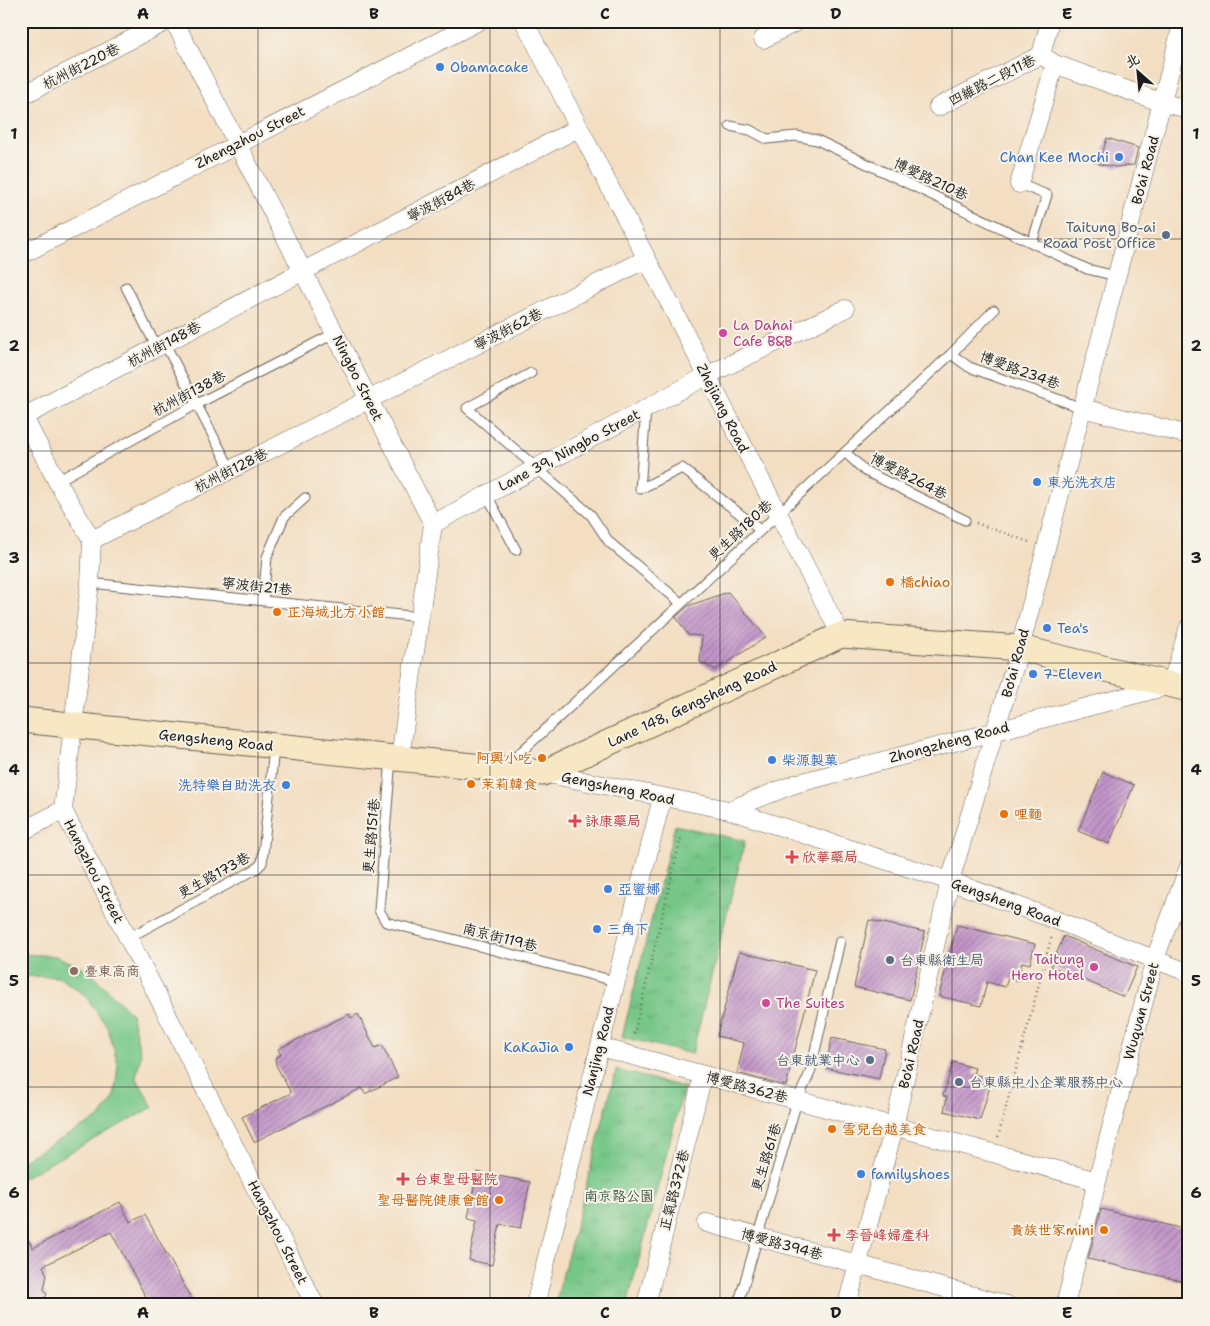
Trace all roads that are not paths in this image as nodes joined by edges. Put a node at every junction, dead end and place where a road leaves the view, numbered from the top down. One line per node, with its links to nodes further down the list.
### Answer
1 (167, 21): 10 (street, 杭州街220巷)
2 (174, 21): 16 (street, Ningbo Street)
3 (479, 21): 16 (street, Zhengzhou Street)
4 (524, 21): 15 (street, Zhejiang Road)
5 (798, 21): 8 (street)
6 (1050, 21): 9 (street, 四維路二段11巷)
7 (1183, 21): 11 (street, Bo'ai Road)
8 (763, 38)
9 (1048, 59): 11 (street); 12 (street, 四維路二段11巷); 17 (street)
10 (21, 96)
11 (1163, 102): 13 (street); 22 (street, Bo'ai Road)
12 (938, 107)
13 (1189, 108)
14 (730, 126): 18 (lane, 博愛路210巷)
15 (578, 128): 20 (street, Zhejiang Road); 21 (street, 寧波街84巷)
16 (236, 143): 19 (street, Zhengzhou Street); 21 (street, Ningbo Street)
17 (1019, 184): 18 (lane)
18 (1032, 243): 22 (lane, 博愛路210巷)
19 (21, 255)
20 (646, 259): 30 (street, Zhejiang Road); 31 (street, 寧波街62巷)
21 (304, 271): 26 (street, Ningbo Street); 27 (street, 杭州街148巷)
22 (1116, 276): 34 (street, Bo'ai Road)
23 (126, 287): 27 (lane)
24 (844, 309): 30 (street, Lane 39, Ningbo Street)
25 (994, 310): 28 (lane, 更生路180巷)
26 (335, 333): 31 (street, Ningbo Street); 32 (lane, 杭州街138巷)
27 (161, 346): 32 (lane); 35 (street, 杭州街148巷)
28 (951, 354): 34 (lane, 博愛路234巷); 37 (lane, 更生路180巷)
29 (531, 373): 38 (lane)
30 (706, 376): 33 (street, Lane 39, Ningbo Street); 43 (street, Zhejiang Road)
31 (369, 399): 39 (street, 杭州街128巷); 45 (street, Ningbo Street)
32 (197, 404): 39 (lane); 40 (lane, 杭州街138巷)
33 (646, 408): 38 (street, Lane 39, Ningbo Street); 46 (lane)
34 (1082, 408): 36 (street); 55 (street, Bo'ai Road)
35 (22, 416): 40 (street)
36 (1189, 434)
37 (844, 452): 43 (lane, 更生路180巷); 44 (lane, 博愛路264巷)
38 (538, 467): 41 (street, Lane 39, Ningbo Street); 51 (lane)
39 (231, 470): 47 (street, 杭州街128巷)
40 (57, 481): 47 (street)
41 (486, 495): 45 (street, Lane 39, Ningbo Street); 48 (lane)
42 (305, 498): 50 (lane)
43 (778, 514): 46 (lane, 更生路180巷); 54 (street, Zhejiang Road)
44 (965, 520)
45 (432, 524): 52 (street)
46 (760, 530): 51 (lane, 更生路180巷)
47 (92, 540): 49 (street, Hangzhou Street)
48 (516, 550)
49 (90, 583): 50 (lane, 寧波街21巷); 58 (street, Hangzhou Street)
50 (263, 600): 52 (lane, 寧波街21巷)
51 (681, 603): 62 (lane, 更生路180巷)
52 (420, 617): 61 (street)
53 (1189, 627): 56 (street)
54 (841, 635): 55 (street); 63 (street, Lane 148, Gengsheng Road)
55 (1020, 648): 56 (street); 59 (street, Bo'ai Road)
56 (1180, 687): 59 (street, Zhongzheng Road)
57 (21, 720): 58 (street, Gengsheng Road)
58 (74, 725): 60 (street, Gengsheng Road); 65 (street, Hangzhou Street)
59 (997, 729): 66 (street, Zhongzheng Road); 69 (street, Bo'ai Road)
60 (274, 746): 61 (street, Gengsheng Road); 71 (lane, 更生路173巷)
61 (396, 758): 62 (street, Gengsheng Road); 70 (lane, 更生路151巷)
62 (503, 769): 63 (street, Gengsheng Road)
63 (543, 773): 64 (street, Gengsheng Road)
64 (662, 798): 66 (street, Gengsheng Road); 75 (street, Nanjing Road)
65 (63, 810): 67 (street); 71 (street, Hangzhou Street)
66 (730, 810): 69 (street, Gengsheng Road)
67 (21, 832)
68 (1189, 866): 73 (street, Wuquan Street)
69 (950, 881): 73 (street, Gengsheng Road); 79 (street, Bo'ai Road)
70 (381, 915): 75 (lane, 南京街119巷)
71 (128, 938): 85 (street, Hangzhou Street)
72 (840, 941): 78 (lane, 更生路61巷)
73 (1155, 958): 74 (street, Gengsheng Road); 80 (street, Wuquan Street)
74 (1189, 973)
75 (615, 981): 76 (street, Nanjing Road)
76 (600, 1047): 77 (street, 博愛路362巷); 86 (street, Nanjing Road)
77 (703, 1075): 78 (street, 博愛路362巷); 87 (street, 正氣路372巷)
78 (797, 1101): 79 (street, 博愛路362巷); 82 (lane, 更生路61巷)
79 (894, 1127): 80 (street, 博愛路362巷); 83 (street, Bo'ai Road)
80 (1097, 1181): 90 (street, Wuquan Street)
81 (707, 1223): 82 (street, 博愛路394巷)
82 (756, 1237): 83 (street, 博愛路394巷); 88 (lane, 更生路61巷)
83 (858, 1264): 84 (street, 博愛路394巷); 89 (street, Bo'ai Road)
84 (996, 1303)
85 (315, 1305)
86 (535, 1305)
87 (646, 1305)
88 (738, 1305)
89 (847, 1305)
90 (1065, 1305)

